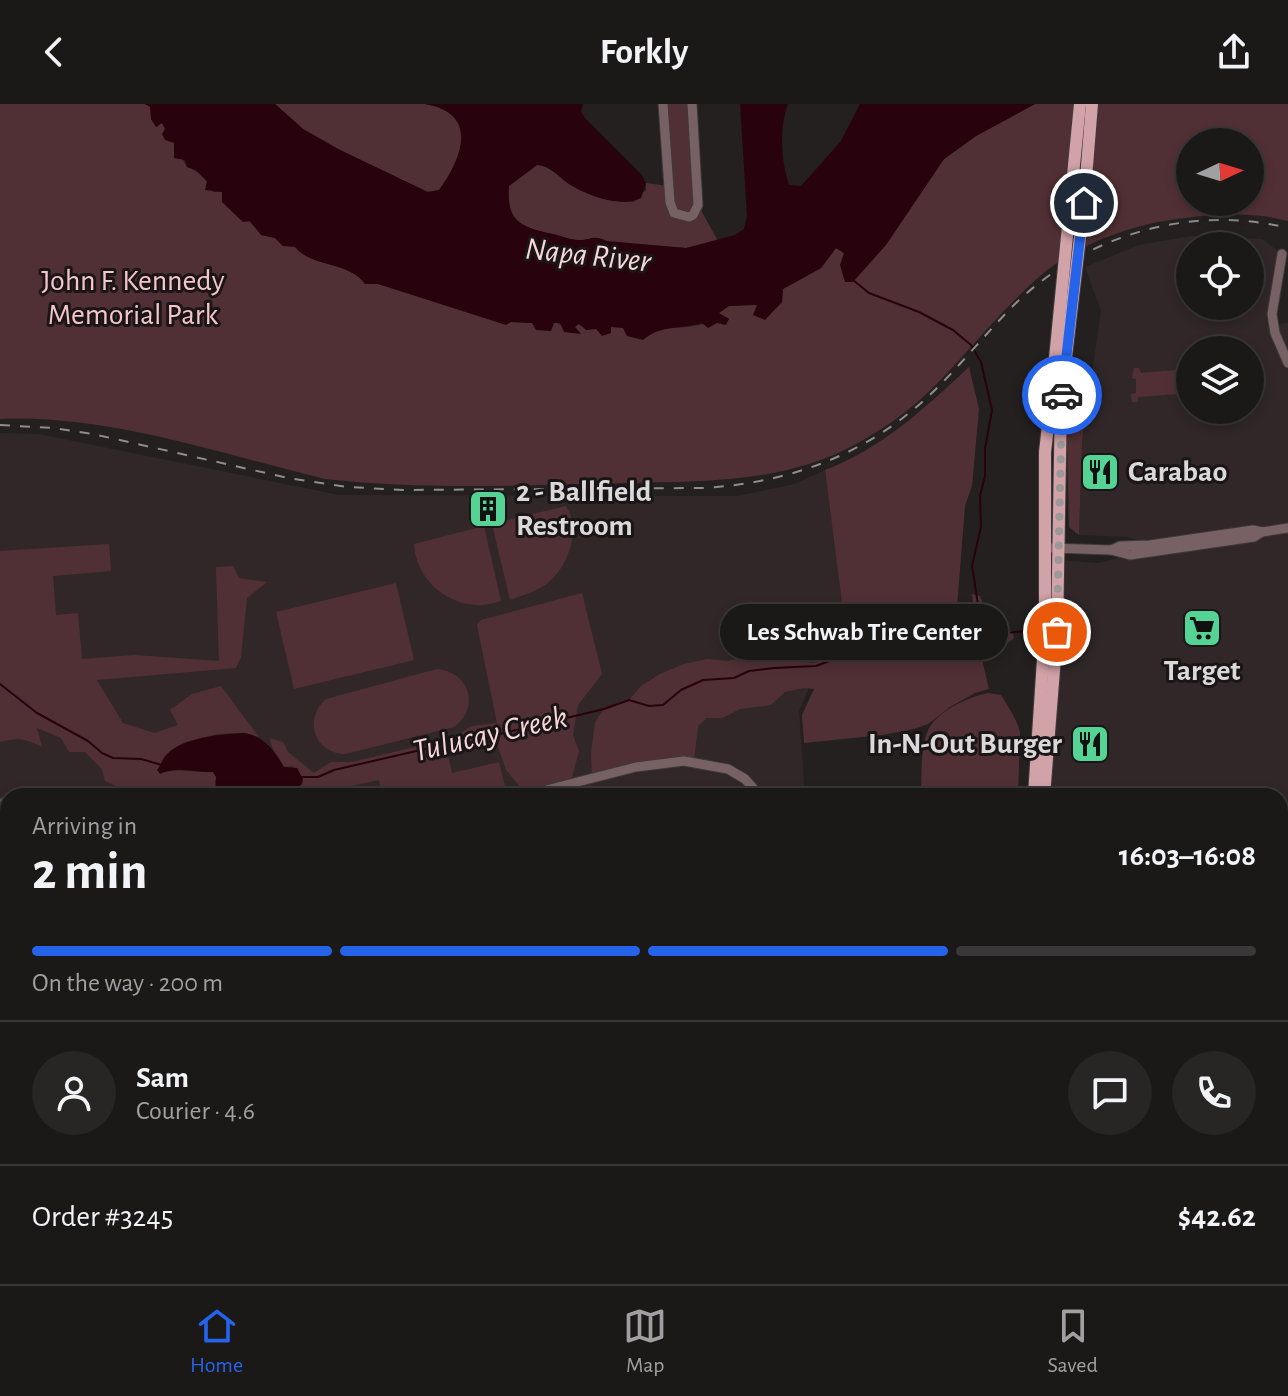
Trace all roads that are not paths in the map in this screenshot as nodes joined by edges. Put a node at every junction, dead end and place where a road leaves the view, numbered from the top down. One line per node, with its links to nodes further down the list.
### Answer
1 (663, 104): 2 (street)
2 (692, 104)
3 (1080, 104): 7 (main road, bridge)
4 (1092, 104): 7 (main road, bridge)
5 (1282, 254): 6 (street)
6 (1288, 363)
7 (1056, 399): 9 (main road)
8 (1288, 528): 9 (street)
9 (1052, 548): 10 (main road)
10 (1044, 718): 13 (main road); 14 (main road)
11 (554, 788): 12 (street)
12 (752, 788)
13 (1035, 788)
14 (1044, 788)
15 (226, 1284): 16 (street)
16 (250, 1284)

